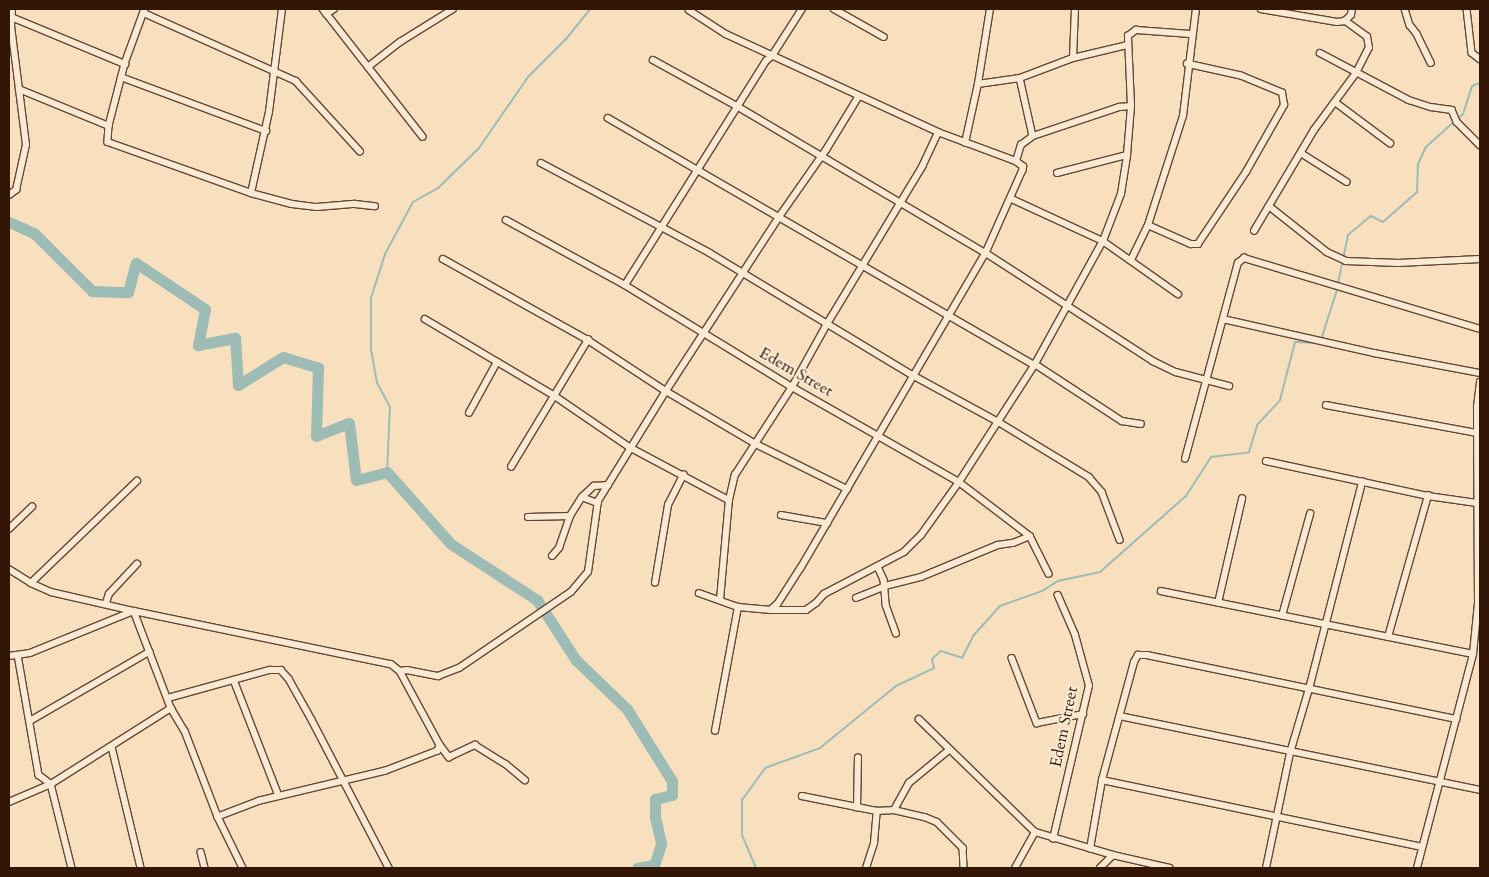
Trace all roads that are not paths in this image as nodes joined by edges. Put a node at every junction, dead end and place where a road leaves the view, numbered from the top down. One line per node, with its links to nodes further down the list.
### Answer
1 (12, 9): 17 (street)
2 (282, 9): 31 (street)
3 (334, 9): 16 (street)
4 (453, 9): 30 (street)
5 (802, 9): 23 (street)
6 (834, 9): 20 (street)
7 (990, 9): 35 (street)
8 (1075, 9): 24 (street)
9 (1196, 9): 19 (street)
10 (1261, 9): 18 (street)
11 (1352, 9): 18 (street)
12 (1406, 9): 27 (street)
13 (1467, 9): 25 (street)
14 (689, 10): 23 (street)
15 (144, 11): 28 (street); 31 (street)
16 (324, 11): 30 (street)
17 (10, 16): 28 (street); 36 (street)
18 (1346, 21): 32 (street)
19 (1191, 34): 21 (street); 29 (street)
20 (884, 37)
21 (1127, 45): 24 (street); 40 (street)
22 (1320, 53): 32 (street)
23 (772, 56): 37 (street); 39 (street)
24 (1073, 58): 34 (street)
25 (1480, 59)
26 (653, 60): 39 (street)
27 (1431, 63)
28 (125, 64): 33 (street)
29 (1187, 64): 67 (street); 67 (street)
30 (368, 67): 46 (street)
31 (274, 71): 43 (street); 50 (street)
32 (1356, 73): 38 (street); 49 (street)
33 (122, 77): 42 (street); 43 (street)
34 (1020, 78): 35 (street); 45 (street)
35 (978, 84): 47 (street)
36 (19, 89): 42 (street); 60 (street)
37 (859, 96): 44 (street); 53 (street)
38 (1335, 102): 48 (street); 51 (street)
39 (737, 106): 53 (street); 56 (street)
40 (1131, 106): 45 (street); 52 (street)
41 (608, 118): 56 (street)
42 (109, 126): 59 (street)
43 (266, 131): 59 (street)
44 (938, 132): 47 (street); 62 (street)
45 (1033, 136): 54 (street)
46 (423, 137)
47 (965, 143): 54 (street)
48 (1390, 143)
49 (1480, 145)
50 (360, 151)
51 (1301, 152): 58 (street); 64 (street)
52 (1127, 155): 57 (street); 70 (street)
53 (822, 157): 62 (street); 65 (street)
54 (1016, 161): 61 (street)
55 (541, 163): 68 (street)
56 (696, 171): 65 (street); 68 (street)
57 (1057, 173)
58 (1347, 182)
59 (251, 193): 63 (street)
60 (9, 195)
61 (1012, 199): 70 (street); 71 (street)
62 (900, 203): 71 (street); 75 (street)
63 (375, 206)
64 (1269, 206): 69 (street); 73 (street)
65 (779, 217): 75 (street); 76 (street)
66 (506, 220): 77 (street, Edem Street)
67 (1148, 225): 74 (street)
68 (662, 228): 76 (street); 77 (street)
69 (1254, 231)
70 (1103, 241): 74 (street); 79 (street)
71 (986, 253): 79 (street); 80 (street)
72 (443, 259): 86 (street)
73 (1480, 259)
74 (1131, 260): 78 (street)
75 (862, 266): 80 (street); 83 (street)
76 (744, 274): 83 (street); 85 (street)
77 (625, 285): 85 (street, Edem Street)
78 (1178, 294)
79 (1069, 305): 88 (street); 91 (street)
80 (950, 315): 88 (street); 90 (street)
81 (425, 319): 87 (street)
82 (1223, 319): 84 (street); 89 (street); 91 (street)
83 (827, 324): 90 (street); 94 (street)
84 (1480, 329)
85 (704, 334): 94 (street, Edem Street); 95 (street)
86 (588, 340): 95 (street); 96 (street)
87 (497, 362): 96 (street); 99 (street)
88 (1035, 365): 100 (street); 101 (street)
89 (1480, 373)
90 (914, 376): 100 (street); 103 (street)
91 (1206, 380): 93 (street); 106 (street)
92 (1480, 382): 98 (street)
93 (1229, 386)
94 (792, 387): 103 (street, Edem Street); 104 (street)
95 (666, 391): 104 (street); 105 (street)
96 (555, 396): 105 (street); 108 (street)
97 (1326, 405): 102 (street)
98 (1479, 407): 102 (street)
99 (469, 413)
100 (997, 421): 111 (street); 130 (street)
101 (1141, 424)
102 (1477, 433): 113 (street)
103 (879, 434): 111 (street, Edem Street); 115 (street)
104 (756, 444): 115 (street); 119 (street)
105 (631, 448): 109 (street); 114 (street)
106 (1185, 459)
107 (1266, 461): 112 (street)
108 (511, 467)
109 (683, 475): 119 (street); 137 (street)
110 (138, 481): 136 (street)
111 (959, 482): 129 (street, Edem Street); 133 (street)
112 (1362, 482): 116 (street); 150 (street)
113 (1479, 484): 121 (street)
114 (608, 485): 117 (street); 120 (street)
115 (847, 489): 127 (street)
116 (1428, 496): 121 (street); 152 (street)
117 (582, 497): 120 (street); 126 (street)
118 (1242, 499): 145 (street)
119 (729, 500): 143 (street)
120 (598, 503): 158 (street)
121 (1477, 503): 154 (street)
122 (32, 507): 128 (street)
123 (1310, 514): 149 (street)
124 (781, 515): 127 (street)
125 (528, 516): 126 (street)
126 (570, 516): 131 (street)
127 (827, 523): 147 (street)
128 (9, 529)
129 (1030, 536): 135 (street, Edem Street); 138 (street)
130 (1120, 540)
131 (552, 556)
132 (137, 564): 144 (street)
133 (878, 567): 138 (street); 147 (street)
134 (9, 569): 136 (street)
135 (1049, 574)
136 (31, 583): 144 (street)
137 (655, 583)
138 (885, 586): 142 (street); 151 (street)
139 (1161, 591): 145 (street)
140 (700, 593): 143 (street)
141 (1058, 596): 163 (street, Edem Street)
142 (856, 598)
143 (720, 600): 146 (street)
144 (106, 603): 148 (street)
145 (1218, 603): 149 (street)
146 (738, 606): 147 (street); 168 (street)
147 (771, 610)
148 (134, 611): 153 (street); 155 (street); 158 (street)
149 (1282, 616): 150 (street)
150 (1325, 626): 152 (street); 160 (street)
151 (896, 633)
152 (1388, 637): 154 (street)
153 (150, 652): 161 (street); 167 (street)
154 (1473, 654): 166 (street)
155 (18, 655): 156 (street); 167 (street)
156 (9, 656)
157 (1012, 658): 163 (street)
158 (400, 671): 170 (street)
159 (234, 680): 161 (street); 176 (street); 180 (street)
160 (1309, 689): 164 (street); 166 (street); 172 (street)
161 (168, 698): 162 (street)
162 (171, 708): 169 (street); 187 (street)
163 (1083, 714): 189 (street, Edem Street)
164 (1120, 716): 172 (street); 175 (street)
165 (919, 719): 171 (street)
166 (1456, 719): 177 (street)
167 (30, 721): 178 (street)
168 (715, 731)
169 (112, 746): 178 (street); 195 (street)
170 (441, 746): 174 (street); 176 (street)
171 (949, 750): 184 (street); 188 (street)
172 (1290, 753): 177 (street); 186 (street)
173 (858, 758): 183 (street)
174 (524, 780)
175 (1102, 780): 186 (street); 191 (street)
176 (344, 782): 180 (street); 198 (street)
177 (1440, 782): 179 (street); 190 (street)
178 (52, 784): 182 (street); 194 (street)
179 (1480, 790)
180 (279, 796): 187 (street)
181 (802, 796): 183 (street)
182 (9, 802)
183 (857, 808): 185 (street)
184 (894, 810): 185 (street); 200 (street)
185 (877, 811): 199 (street)
186 (1276, 815): 190 (street); 204 (street)
187 (218, 817): 197 (street)
188 (1035, 832): 189 (street); 201 (street)
189 (1053, 838): 191 (street)
190 (1422, 847): 205 (street)
191 (1090, 849): 193 (street)
192 (201, 852): 196 (street)
193 (1113, 855): 202 (street); 203 (street)
194 (72, 868)
195 (141, 868)
196 (205, 868)
197 (243, 868)
198 (389, 868)
199 (866, 868)
200 (964, 868)
201 (1015, 868)
202 (1100, 868)
203 (1170, 868)
204 (1266, 868)
205 (1417, 868)

